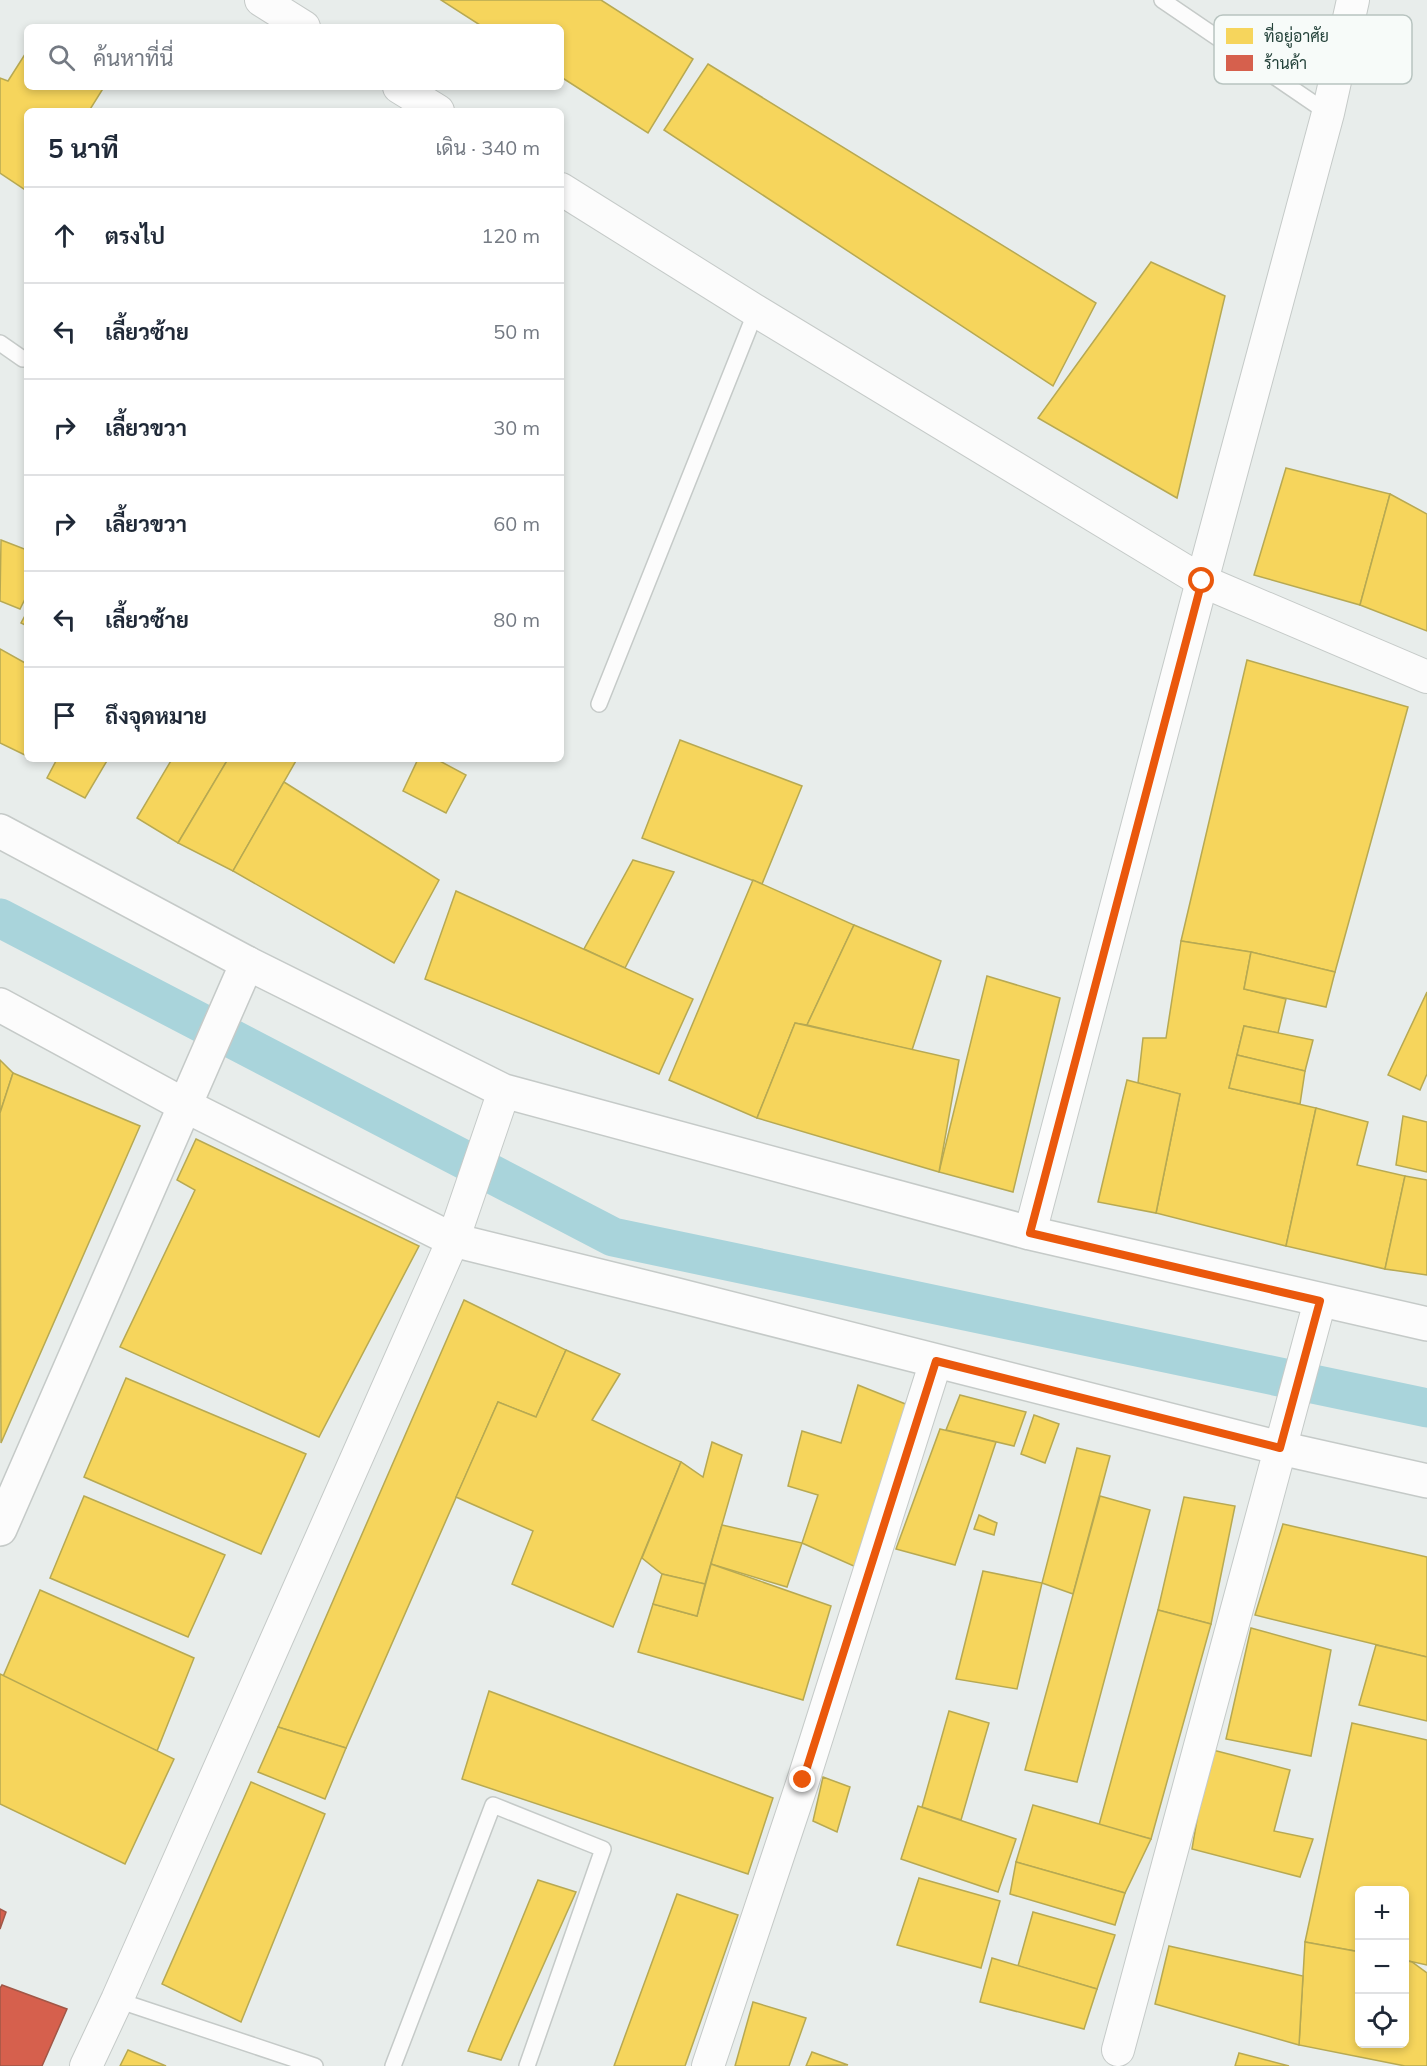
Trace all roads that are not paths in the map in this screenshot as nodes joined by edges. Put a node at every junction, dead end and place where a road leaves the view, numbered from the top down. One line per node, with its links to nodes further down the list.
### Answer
1 (261, 0): 5 (street)
2 (1162, 0): 6 (lane)
3 (1353, 0): 4 (street)
4 (1350, 15)
5 (299, 24)
6 (1214, 35)
7 (1285, 84): 11 (lane)
8 (1334, 84): 11 (street)
9 (404, 90): 10 (street)
10 (433, 108)
11 (1328, 113): 16 (street)
12 (564, 191): 13 (street)
13 (756, 311): 16 (street); 18 (lane)
14 (0, 344): 15 (lane)
15 (23, 359)
16 (1202, 581): 17 (street); 24 (street)
17 (1427, 677)
18 (599, 704)
19 (0, 831): 20 (street)
20 (248, 963): 22 (street); 23 (street)
21 (0, 1005): 23 (street)
22 (504, 1091): 24 (street); 25 (street)
23 (186, 1106): 25 (street); 31 (street)
24 (1030, 1233): 26 (street)
25 (453, 1240): 28 (street); 32 (street)
26 (1320, 1301): 27 (street); 29 (street)
27 (1427, 1324)
28 (936, 1361): 29 (street); 38 (street)
29 (1280, 1448): 30 (street); 33 (street)
30 (1427, 1481)
31 (0, 1529)
32 (117, 2000): 34 (street); 35 (lane)
33 (1118, 2050)
34 (86, 2066)
35 (315, 2066)
36 (393, 2066): 37 (lane)
37 (527, 2066)
38 (708, 2066)

